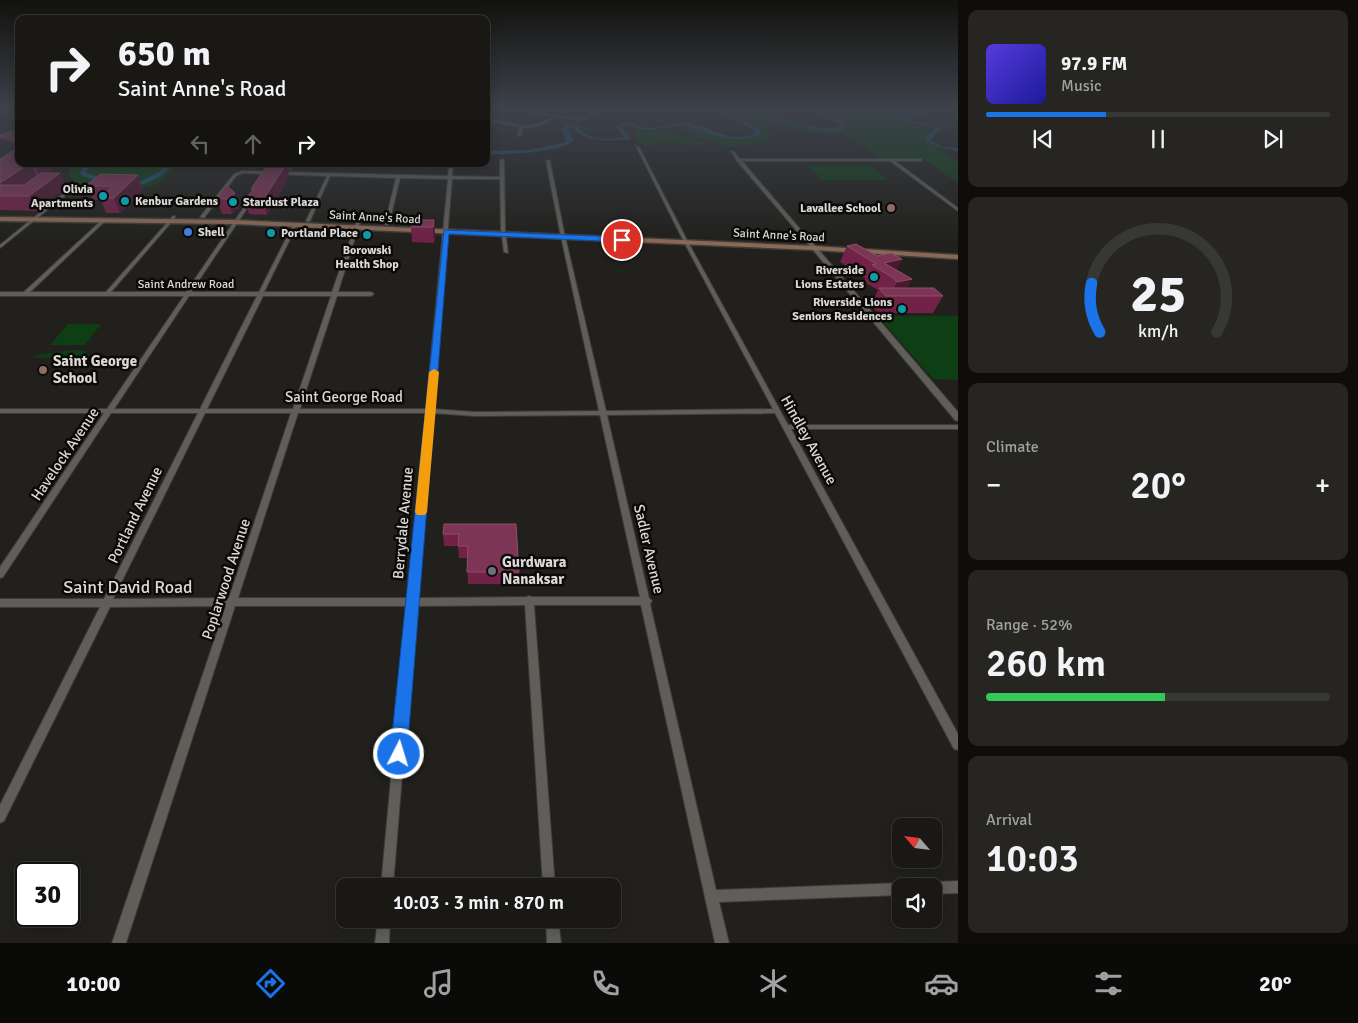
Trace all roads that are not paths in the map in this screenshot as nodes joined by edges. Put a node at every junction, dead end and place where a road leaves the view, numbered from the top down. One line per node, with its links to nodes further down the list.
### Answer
1 (641, 154): 32 (street, Hindley Avenue)
2 (734, 154): 4 (street)
3 (502, 160): 13 (street)
4 (738, 160): 5 (street); 33 (street)
5 (891, 160): 6 (street); 17 (street)
6 (921, 160)
7 (548, 161): 31 (street, Sadler Avenue)
8 (451, 167): 11 (street, Berrydale Avenue)
9 (269, 173): 10 (street); 14 (street); 19 (street)
10 (329, 175): 12 (street); 25 (street)
11 (449, 177): 12 (street); 13 (street); 29 (street, Berrydale Avenue)
12 (398, 178): 26 (street)
13 (502, 178): 30 (street)
14 (264, 180)
15 (75, 186): 20 (street)
16 (255, 192): 23 (street, Havelock Avenue)
17 (958, 210)
18 (0, 215): 20 (main road, Saint Anne's Road)
19 (202, 217): 22 (main road, Saint Anne's Road); 23 (main road, Saint Anne's Road)
20 (36, 218): 21 (main road, Saint Anne's Road); 22 (main road, Saint Anne's Road); 24 (main road, Saint Anne's Road); 34 (street)
21 (0, 220)
22 (171, 220): 23 (main road, Saint Anne's Road); 24 (main road, Saint Anne's Road); 40 (street)
23 (236, 220): 25 (main road, Saint Anne's Road); 27 (main road, Saint Anne's Road); 41 (street, Havelock Avenue)
24 (102, 221): 39 (street)
25 (308, 221): 28 (main road, Saint Anne's Road)
26 (387, 224): 28 (main road, Saint Anne's Road); 29 (main road, Saint Anne's Road)
27 (295, 225): 28 (main road, Saint Anne's Road); 42 (street, Portland Avenue)
28 (357, 225): 29 (main road, Saint Anne's Road); 43 (street, Poplarwood Avenue)
29 (446, 229): 30 (main road, Saint Anne's Road); 45 (street, Berrydale Avenue)
30 (504, 232): 31 (main road, Saint Anne's Road); 35 (street)
31 (563, 234): 32 (main road, Saint Anne's Road); 51 (street, Sadler Avenue)
32 (685, 240): 33 (main road, Saint Anne's Road); 48 (street, Hindley Avenue)
33 (812, 246): 36 (main road, Saint Anne's Road); 37 (main road, Saint Anne's Road); 52 (street)
34 (0, 247)
35 (506, 252)
36 (958, 252)
37 (958, 257)
38 (0, 294): 39 (street, Saint Andrew Road)
39 (25, 294): 40 (street, Saint Andrew Road)
40 (107, 294): 41 (street, Saint Andrew Road)
41 (186, 294): 42 (street, Saint Andrew Road); 50 (street, Havelock Avenue)
42 (260, 294): 43 (street, Saint Andrew Road); 46 (street, Portland Avenue)
43 (335, 294): 44 (street, Saint Andrew Road); 47 (street, Poplarwood Avenue)
44 (371, 294)
45 (430, 410): 47 (street, Saint George Road); 51 (street, Saint George Road); 58 (street, Berrydale Avenue)
46 (202, 411): 47 (street, Saint George Road); 50 (street, Saint George Road); 60 (street, Portland Avenue)
47 (297, 411): 61 (street, Poplarwood Avenue)
48 (777, 411): 51 (street, Saint George Road); 53 (street, Hindley Avenue)
49 (0, 412): 50 (street, Saint George Road)
50 (108, 412): 55 (street, Havelock Avenue)
51 (604, 412): 57 (street, Sadler Avenue)
52 (957, 415)
53 (787, 427): 54 (street); 62 (street, Hindley Avenue)
54 (958, 427)
55 (0, 574)
56 (529, 600): 57 (street, Saint David Road); 58 (street, Saint David Road); 65 (street)
57 (647, 601): 69 (street, Sadler Avenue)
58 (412, 602): 61 (street, Saint David Road); 64 (street, Berrydale Avenue)
59 (0, 603): 60 (street, Saint David Road)
60 (107, 603): 61 (street, Saint David Road); 63 (street, Portland Avenue)
61 (232, 603): 72 (street, Poplarwood Avenue)
62 (958, 744)
63 (0, 817)
64 (388, 878)
65 (549, 878)
66 (942, 888): 67 (street)
67 (958, 888)
68 (892, 889): 69 (street)
69 (712, 896): 75 (street, Sadler Avenue)
70 (383, 928): 73 (street)
71 (553, 928): 74 (street)
72 (120, 943)
73 (382, 943)
74 (554, 943)
75 (722, 943)

